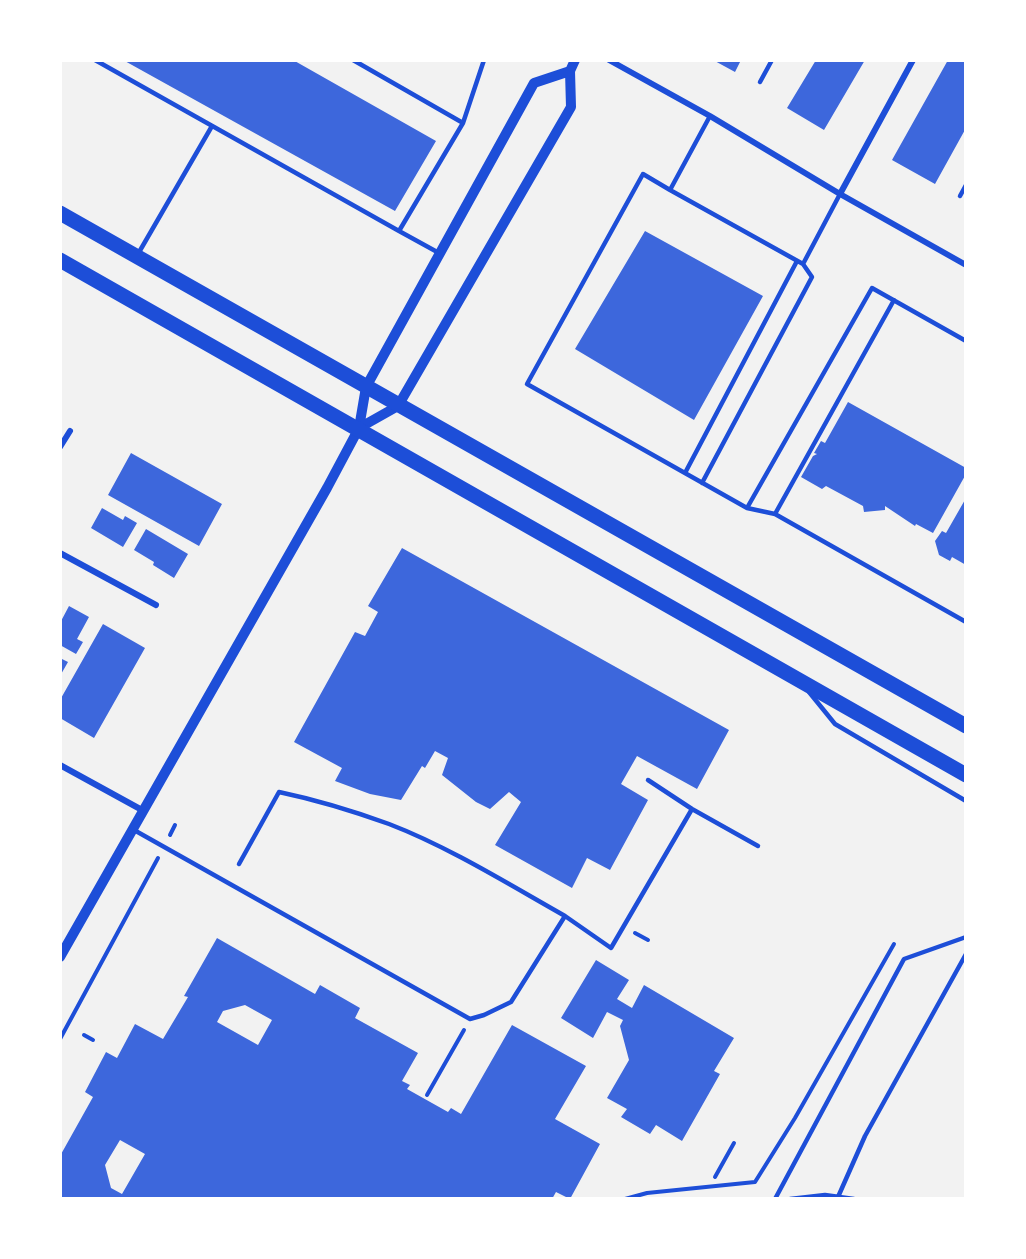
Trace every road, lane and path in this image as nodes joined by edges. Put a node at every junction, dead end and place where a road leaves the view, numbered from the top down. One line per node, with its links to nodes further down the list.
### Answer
1 (95, 60): 12 (lane)
2 (353, 60): 11 (lane)
3 (484, 60): 11 (lane)
4 (575, 60): 8 (street)
5 (609, 60): 10 (street)
6 (772, 60): 9 (lane)
7 (913, 60): 15 (street)
8 (570, 71): 19 (street); 28 (street)
9 (760, 82)
10 (710, 116): 14 (lane); 15 (street)
11 (463, 123): 18 (lane)
12 (212, 126): 18 (lane); 20 (lane)
13 (966, 185): 16 (lane)
14 (670, 190): 22 (lane); 32 (lane)
15 (840, 194): 23 (lane); 24 (street)
16 (960, 196)
17 (60, 213): 20 (main road)
18 (399, 231): 19 (lane)
19 (439, 253): 27 (street)
20 (137, 256): 27 (main road)
21 (60, 260): 29 (main road)
22 (797, 261): 23 (lane); 32 (lane)
23 (803, 264): 33 (lane)
24 (966, 265)
25 (894, 300): 26 (lane); 34 (lane); 35 (lane)
26 (966, 341)
27 (366, 387): 28 (main road); 29 (street)
28 (398, 406): 29 (street); 40 (main road)
29 (359, 428): 39 (main road); 46 (street)
30 (70, 431): 31 (street)
31 (60, 447)
32 (685, 473): 33 (lane)
33 (702, 483): 34 (lane)
34 (747, 508): 35 (lane)
35 (775, 514): 38 (lane)
36 (60, 553): 37 (street)
37 (156, 605)
38 (966, 622)
39 (797, 678): 42 (main road); 44 (lane)
40 (966, 726)
41 (60, 765): 46 (street)
42 (966, 775)
43 (648, 780): 45 (lane)
44 (966, 801)
45 (692, 809): 49 (lane); 52 (lane)
46 (142, 810): 48 (street)
47 (175, 825): 50 (path)
48 (132, 829): 50 (lane); 56 (street)
49 (758, 846)
50 (164, 847): 57 (lane); 59 (path)
51 (239, 864): 52 (lane)
52 (565, 916): 57 (lane)
53 (966, 937): 66 (lane)
54 (894, 944): 65 (path)
55 (966, 954): 64 (lane)
56 (60, 957)
57 (470, 1019): 61 (path)
58 (84, 1035): 60 (path)
59 (60, 1039)
60 (93, 1041)
61 (427, 1095)
62 (734, 1143): 63 (path)
63 (715, 1177)
64 (838, 1197): 67 (lane); 68 (lane)
65 (625, 1199)
66 (775, 1199)
67 (790, 1199)
68 (854, 1199)

